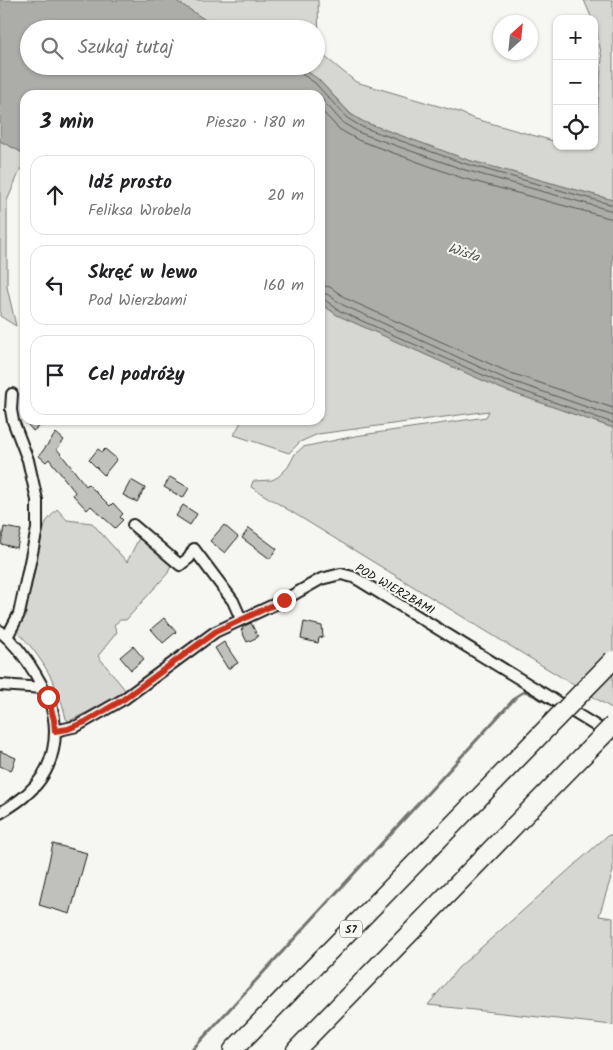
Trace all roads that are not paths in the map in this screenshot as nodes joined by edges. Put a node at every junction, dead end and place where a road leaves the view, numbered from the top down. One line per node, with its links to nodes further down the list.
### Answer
1 (12, 394): 4 (street)
2 (133, 525): 3 (street)
3 (241, 619): 9 (street, POD WIERZBAMI); 10 (street, POD WIERZBAMI)
4 (3, 634): 7 (street)
5 (613, 660): 12 (highway, S7, bridge)
6 (0, 685): 7 (street)
7 (43, 688): 9 (street)
8 (613, 725): 13 (highway, bridge)
9 (55, 731): 11 (street)
10 (613, 737)
11 (0, 813)
12 (232, 1050)
13 (296, 1050)

